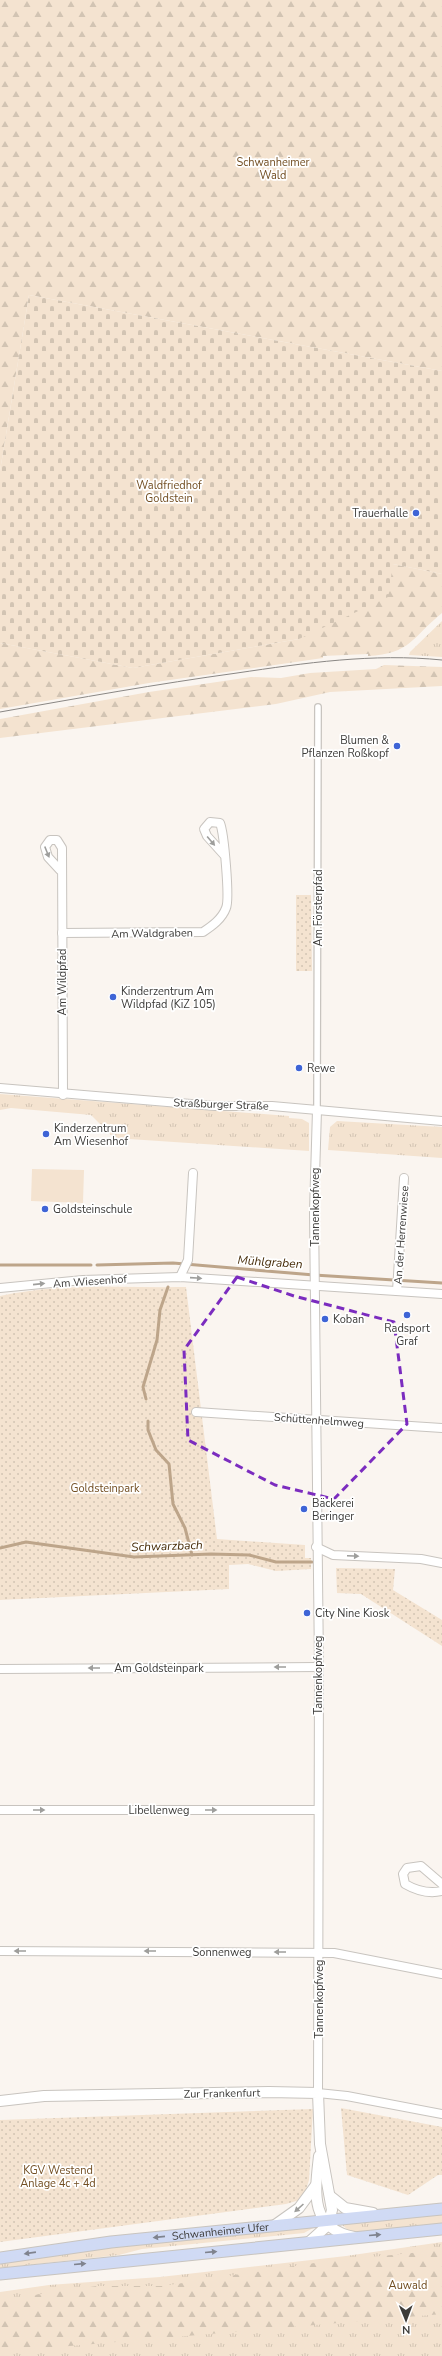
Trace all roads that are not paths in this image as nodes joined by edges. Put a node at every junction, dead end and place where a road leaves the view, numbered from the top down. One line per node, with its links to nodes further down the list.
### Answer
1 (318, 707): 7 (street, Am Försterpfad)
2 (225, 856): 4 (street, Am Waldgraben)
3 (60, 870): 4 (street, Am Wildpfad)
4 (62, 933): 6 (street, Am Wildpfad)
5 (0, 1088): 6 (street, Straßburger Straße)
6 (63, 1094): 7 (street, Straßburger Straße)
7 (317, 1110): 8 (street, Straßburger Straße); 12 (street, Tannenkopfweg)
8 (442, 1121)
9 (193, 1173): 11 (street)
10 (404, 1178): 14 (street, An der Herrenwiese)
11 (180, 1277): 12 (street, Am Wiesenhof, one-way to 12); 13 (street, Am Wiesenhof, one-way to 11)
12 (316, 1286): 14 (street, An der Herrenwiese); 17 (street, Tannenkopfweg)
13 (0, 1288)
14 (397, 1289): 15 (street, An der Herrenwiese)
15 (442, 1294)
16 (196, 1412): 17 (street, Schüttenhelmweg)
17 (316, 1420): 18 (street, Schüttenhelmweg); 19 (street, Tannenkopfweg)
18 (442, 1428)
19 (316, 1547): 20 (street, one-way to 20); 21 (street, Tannenkopfweg)
20 (442, 1563)
21 (319, 1667): 22 (street, Am Goldsteinpark, one-way to 22); 24 (street, Tannenkopfweg)
22 (0, 1669)
23 (0, 1810): 24 (street, Libellenweg, one-way to 24)
24 (318, 1810): 28 (street, Tannenkopfweg)
25 (442, 1884): 26 (street)
26 (442, 1891)
27 (0, 1951): 28 (street, Sonnenweg, one-way to 27)
28 (319, 1952): 29 (street, Sonnenweg); 30 (street, Tannenkopfweg)
29 (442, 1974)
30 (318, 2093): 31 (street, Zur Frankenfurt); 32 (street, Zur Frankenfurt); 33 (street, Tannenkopfweg)
31 (0, 2101)
32 (442, 2114)
33 (320, 2144): 34 (street, Tannenkopfweg); 35 (street, Tannenkopfweg)
34 (316, 2185): 38 (street, Tannenkopfweg); 39 (street, one-way to 39)
35 (330, 2196): 37 (street); 38 (street, Tannenkopfweg)
36 (442, 2209): 37 (main road, Schwanheimer Ufer)
37 (382, 2214): 38 (main road, Schwanheimer Ufer)
38 (327, 2222): 39 (main road, Schwanheimer Ufer); 41 (street); 42 (street)
39 (275, 2225): 43 (main road, Schwanheimer Ufer, one-way to 43)
40 (442, 2229): 41 (main road, Schwanheimer Ufer, one-way to 40)
41 (354, 2237): 42 (main road, Schwanheimer Ufer)
42 (308, 2243): 44 (main road, Schwanheimer Ufer, one-way to 42)
43 (0, 2258)
44 (0, 2274)

